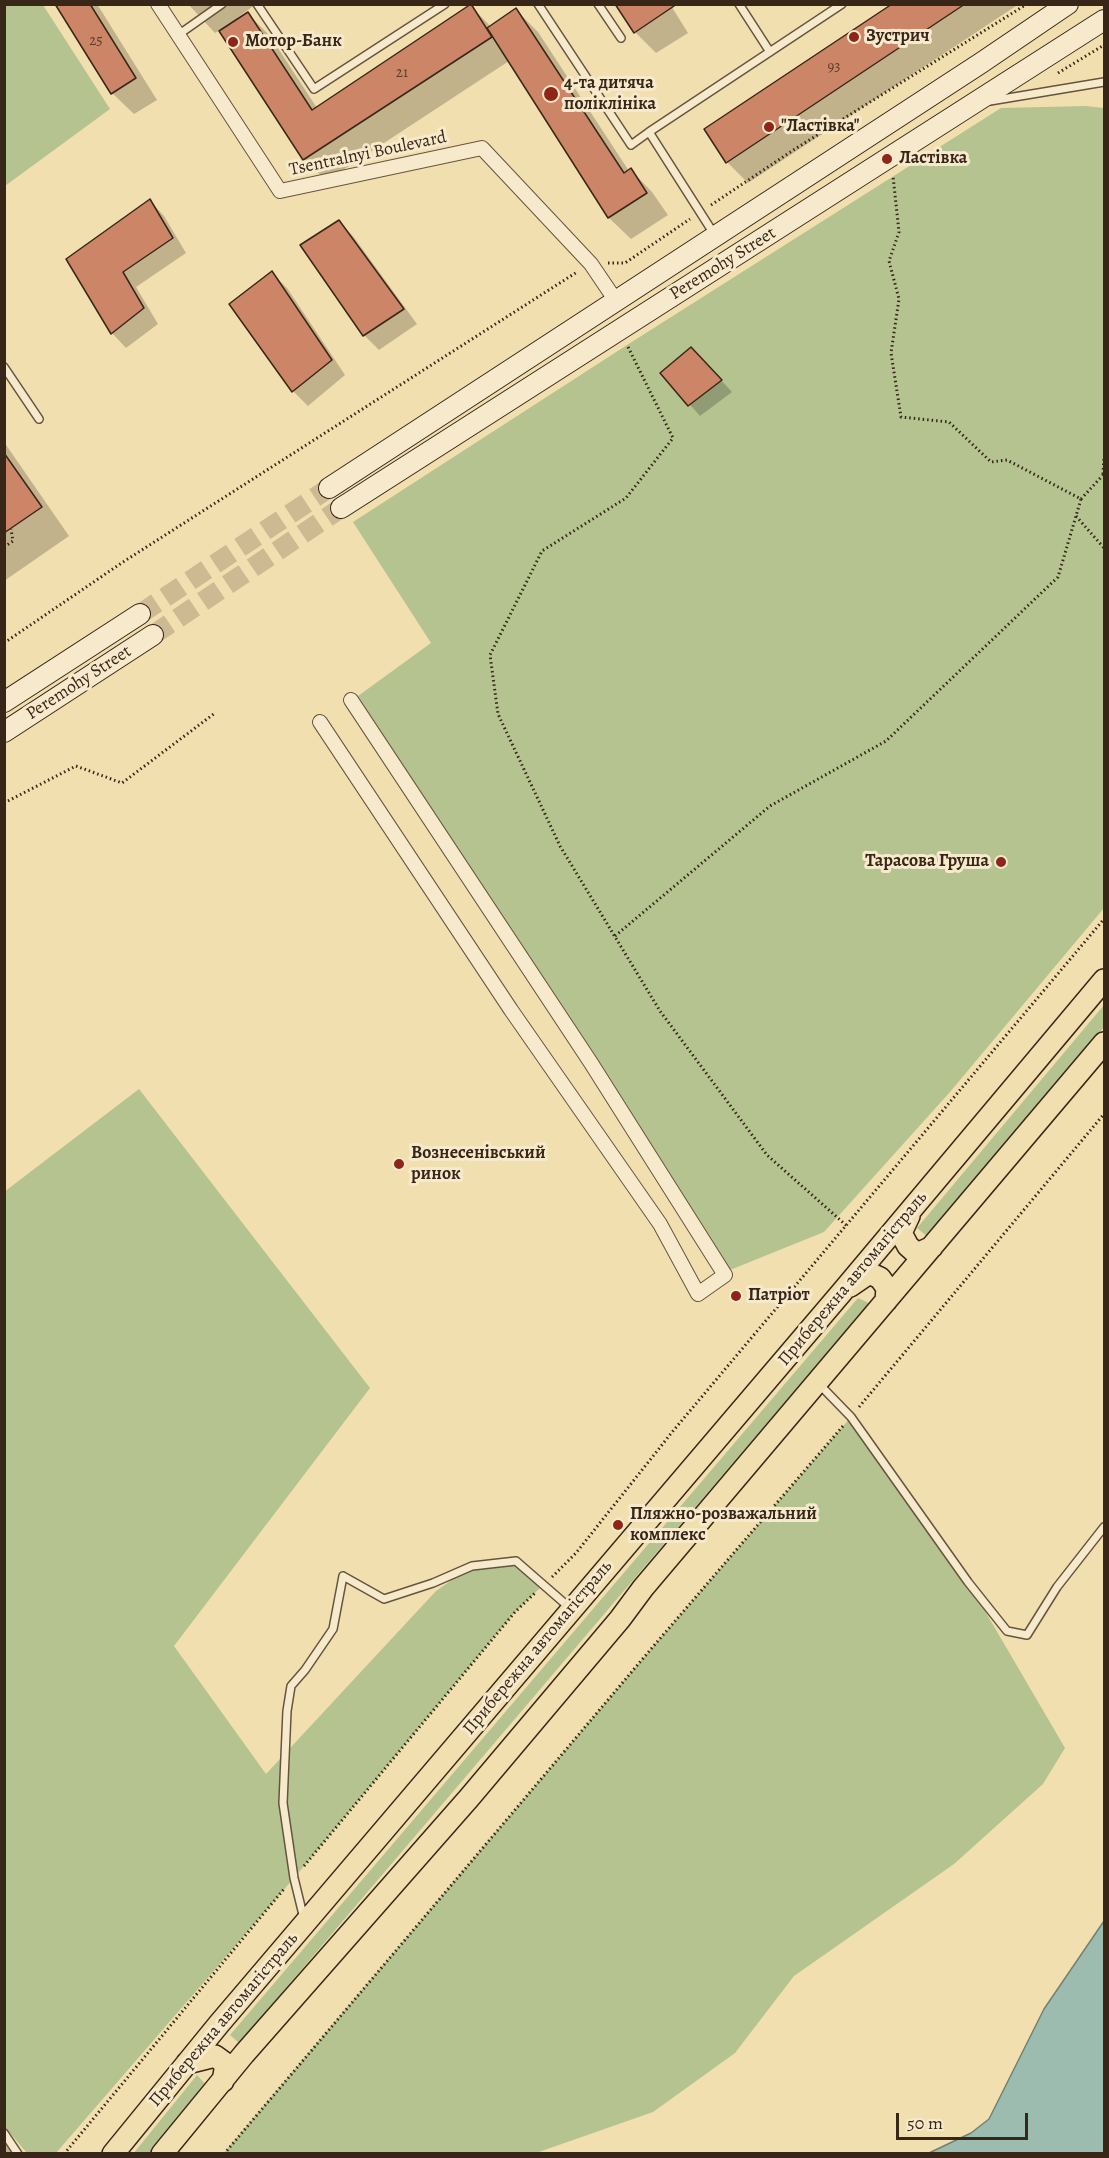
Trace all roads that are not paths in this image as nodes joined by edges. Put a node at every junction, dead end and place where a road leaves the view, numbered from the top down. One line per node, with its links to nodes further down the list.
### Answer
1 (158, 4): 11 (street, Tsentralnyi Boulevard)
2 (222, 4): 11 (lane)
3 (257, 4): 4 (lane)
4 (445, 4)
5 (537, 4): 16 (lane)
6 (598, 4): 12 (lane)
7 (739, 4): 13 (lane)
8 (842, 4): 13 (lane)
9 (1068, 4): 17 (main road, Peremohy Street)
10 (1104, 20): 15 (main road, Peremohy Street)
11 (178, 35): 19 (street, Tsentralnyi Boulevard)
12 (621, 38)
13 (770, 52): 16 (lane)
14 (1104, 82): 15 (lane)
15 (973, 105): 20 (main road, Peremohy Street)
16 (649, 132): 17 (lane)
17 (715, 237): 18 (main road, Peremohy Street)
18 (649, 280): 19 (main road, Peremohy Street); 20 (main road)
19 (616, 301): 21 (main road); 24 (main road, Peremohy Street)
20 (664, 302): 21 (main road, Peremohy Street)
21 (629, 325): 25 (main road, Peremohy Street)
22 (4, 367): 23 (lane)
23 (39, 419)
24 (329, 488)
25 (341, 508)
26 (140, 614): 29 (main road, Peremohy Street)
27 (153, 635): 31 (main road, Peremohy Street)
28 (351, 700): 30 (street)
29 (4, 702)
30 (320, 722)
31 (4, 732)
32 (1104, 980): 34 (main road, Прибережна автомагістраль)
33 (1104, 1042): 35 (main road, Прибережна автомагістраль)
34 (912, 1210): 35 (main road); 36 (main road, Прибережна автомагістраль)
35 (933, 1247): 37 (main road, Прибережна автомагістраль)
36 (842, 1292): 37 (main road); 40 (main road, Прибережна автомагістраль)
37 (886, 1301): 38 (main road, Прибережна автомагістраль)
38 (817, 1382): 39 (lane); 43 (main road, Прибережна автомагістраль)
39 (1104, 1527)
40 (572, 1609): 41 (main road, Прибережна автомагістраль); 41 (lane)
41 (305, 1923): 42 (main road, Прибережна автомагістраль)
42 (219, 2024): 43 (main road); 44 (main road, Прибережна автомагістраль)
43 (244, 2054): 45 (main road, Прибережна автомагістраль)
44 (187, 2063): 45 (main road); 48 (main road, Прибережна автомагістраль)
45 (223, 2081): 49 (main road, Прибережна автомагістраль)
46 (4, 2133): 47 (lane)
47 (16, 2153)
48 (113, 2154)
49 (162, 2154)

